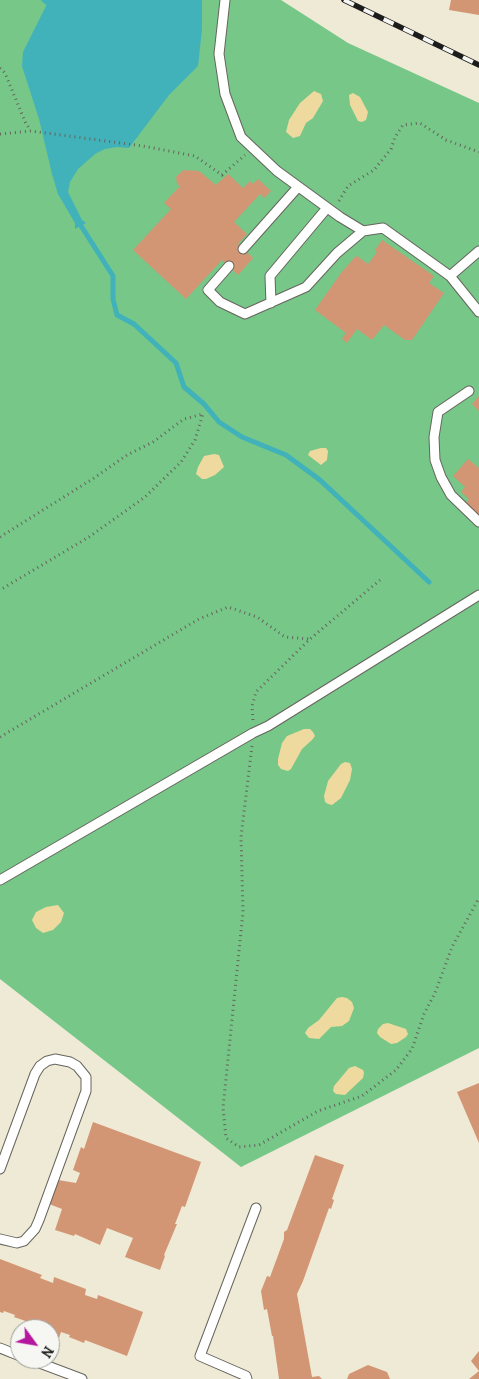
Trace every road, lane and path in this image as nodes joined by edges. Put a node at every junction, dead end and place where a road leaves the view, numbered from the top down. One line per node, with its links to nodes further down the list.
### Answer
1 (225, 0): 5 (lane)
2 (0, 68): 3 (path)
3 (31, 131): 4 (path); 5 (path)
4 (0, 134)
5 (253, 148): 7 (lane)
6 (479, 152): 9 (path)
7 (298, 187): 8 (lane); 11 (lane)
8 (327, 208): 9 (lane); 15 (lane)
9 (340, 217): 10 (lane)
10 (363, 231): 14 (lane); 15 (lane)
11 (243, 249)
12 (479, 251): 14 (lane)
13 (228, 266): 15 (lane)
14 (450, 276): 16 (lane)
15 (271, 303)
16 (479, 312)
17 (469, 391): 18 (lane)
18 (479, 522)
19 (0, 537): 21 (path)
20 (380, 580): 23 (path)
21 (0, 590)
22 (479, 595): 24 (lane)
23 (310, 639): 24 (path); 25 (path)
24 (253, 733): 26 (lane); 27 (path)
25 (0, 737)
26 (0, 880)
27 (479, 898)
28 (0, 1169): 30 (lane)
29 (256, 1208): 33 (lane)
30 (0, 1239)
31 (55, 1369): 32 (lane)
32 (82, 1379)
33 (247, 1379)

